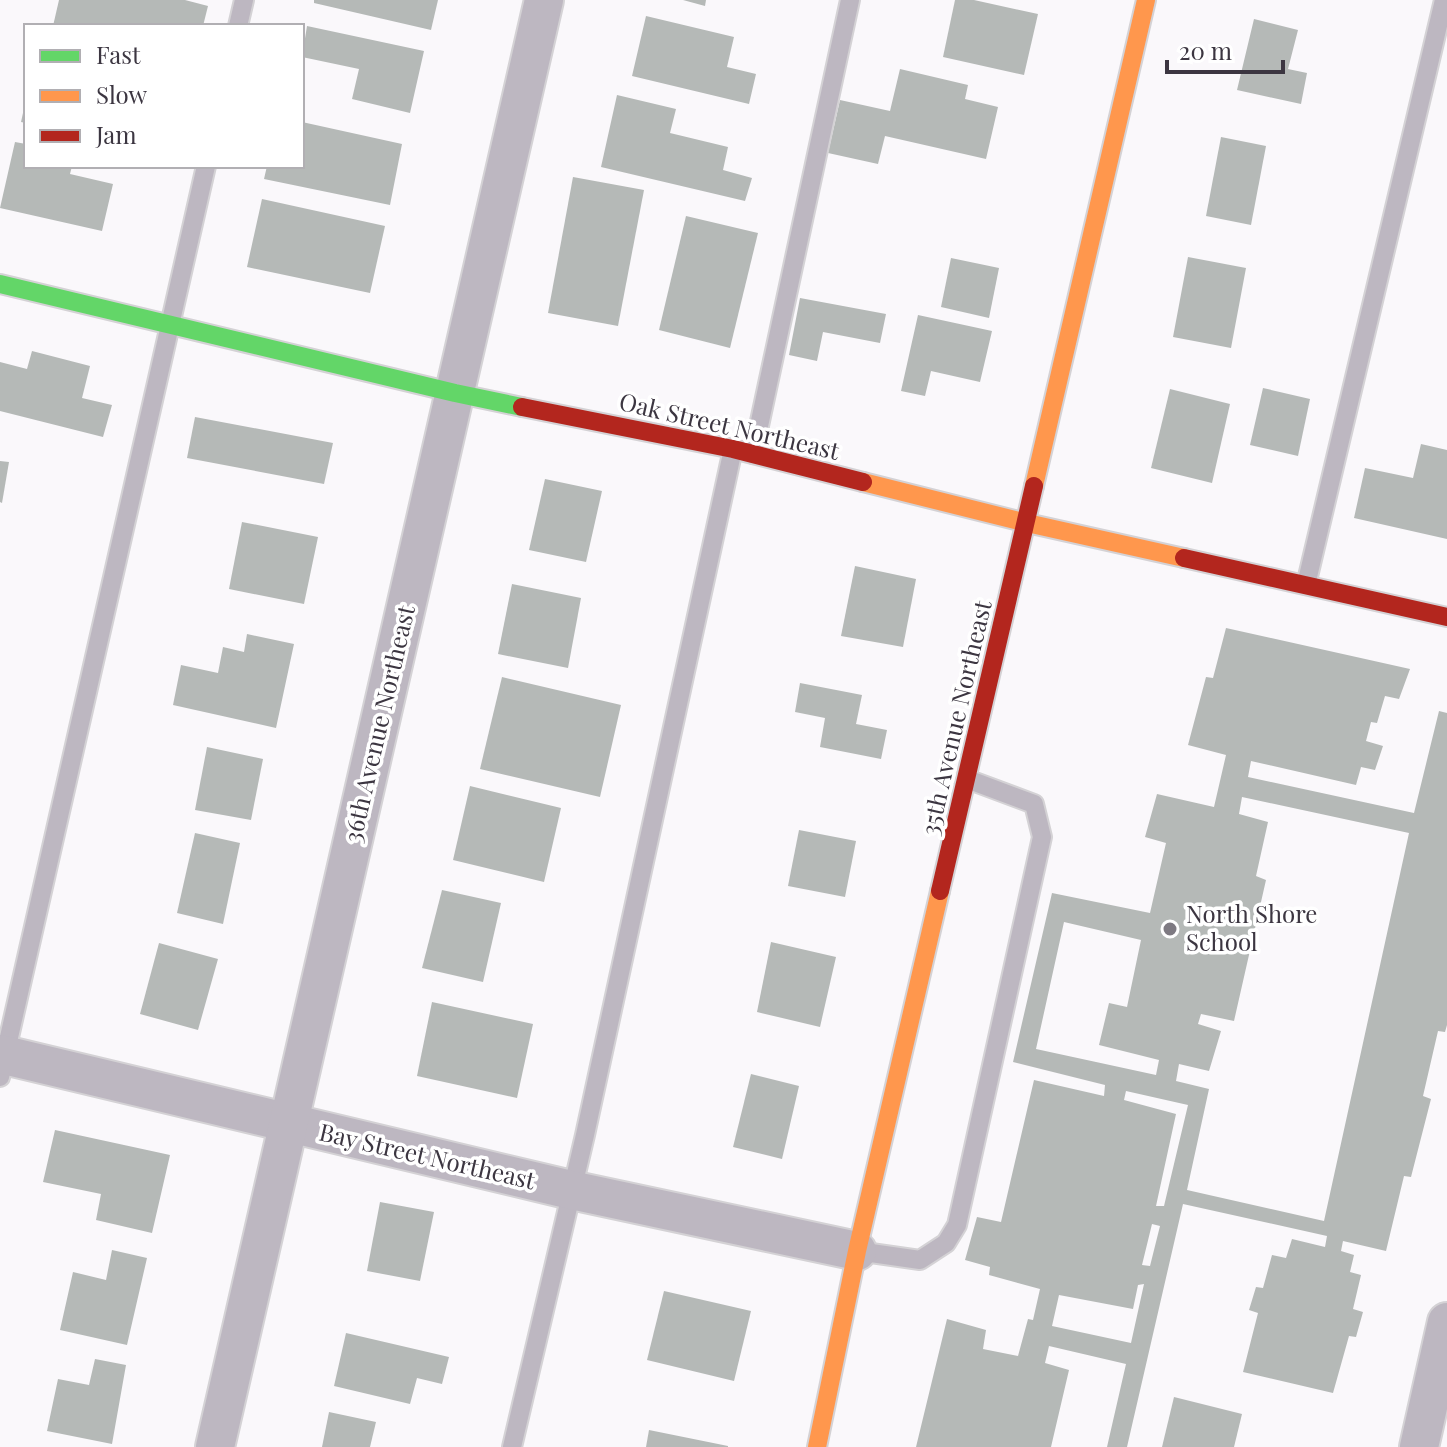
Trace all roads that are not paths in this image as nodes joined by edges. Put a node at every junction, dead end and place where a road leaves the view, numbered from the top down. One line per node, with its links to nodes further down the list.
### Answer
1 (244, 0): 6 (lane)
2 (544, 0): 10 (street, 36th Avenue Northeast)
3 (850, 0): 12 (lane)
4 (1146, 0): 13 (street, 35th Avenue Northeast)
5 (1444, 0): 14 (lane)
6 (238, 24)
7 (206, 168): 9 (lane)
8 (0, 284): 9 (street, Oak Street Northeast)
9 (170, 325): 10 (street, Oak Street Northeast); 17 (lane)
10 (455, 393): 11 (street, Oak Street Northeast); 18 (street, 36th Avenue Northeast)
11 (733, 449): 12 (street, Oak Street Northeast); 19 (lane)
12 (753, 454): 13 (street, Oak Street Northeast)
13 (1027, 523): 14 (street, Oak Street Northeast); 16 (street, 35th Avenue Northeast)
14 (1306, 585): 15 (street, Oak Street Northeast)
15 (1447, 617)
16 (967, 779): 20 (street, 35th Avenue Northeast); 20 (lane)
17 (2, 1062): 18 (street, Bay Street Northeast)
18 (289, 1124): 19 (street, Bay Street Northeast); 22 (street, 36th Avenue Northeast)
19 (571, 1190): 20 (street, Bay Street Northeast); 23 (lane)
20 (857, 1251): 24 (street, 35th Avenue Northeast)
21 (1447, 1322): 25 (street)
22 (215, 1447)
23 (512, 1447)
24 (817, 1447)
25 (1419, 1447)

